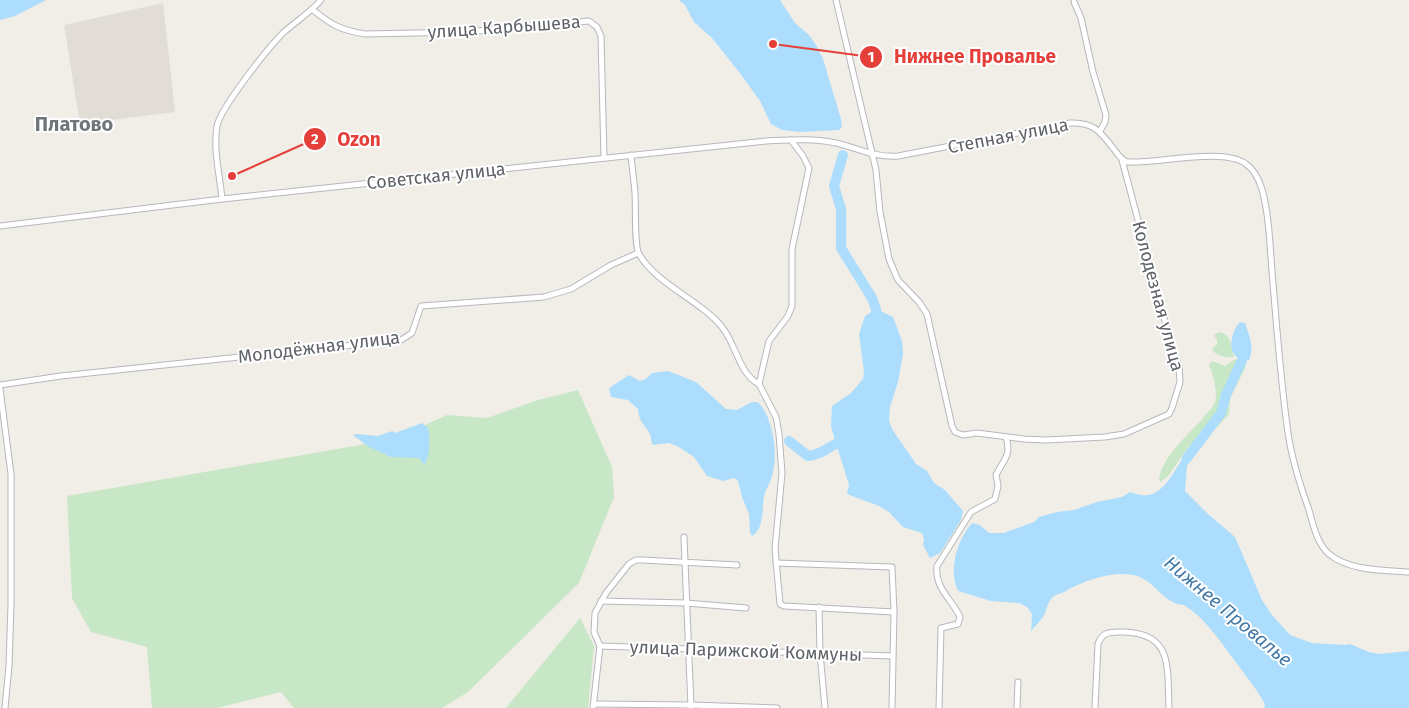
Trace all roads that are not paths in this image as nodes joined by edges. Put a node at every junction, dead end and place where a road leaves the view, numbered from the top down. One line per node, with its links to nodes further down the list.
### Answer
1 (321, 0): 4 (street)
2 (836, 0): 7 (street)
3 (1074, 2): 5 (street)
4 (313, 10): 9 (street, улица Карбышева); 11 (street)
5 (1100, 131): 7 (street, Степная улица); 10 (street)
6 (791, 140): 7 (street, Советская улица); 8 (street, Советская улица); 14 (street)
7 (872, 154): 17 (street)
8 (631, 155): 9 (street, Советская улица); 13 (street)
9 (604, 158): 11 (street, Советская улица)
10 (1122, 160): 17 (street, Колодезная улица); 22 (street)
11 (222, 199): 12 (street, Советская улица)
12 (0, 226)
13 (638, 253): 14 (street); 15 (street, Молодёжная улица)
14 (760, 384): 20 (street)
15 (0, 385)
16 (0, 389): 35 (street)
17 (1006, 438): 39 (street)
18 (684, 537): 19 (street)
19 (686, 563): 21 (street); 23 (street); 24 (street)
20 (776, 563): 25 (street); 27 (street)
21 (737, 565)
22 (1409, 572)
23 (601, 601): 24 (street); 28 (street)
24 (686, 604): 26 (street); 29 (street)
25 (819, 607): 27 (street); 30 (street)
26 (746, 608)
27 (894, 612): 31 (street)
28 (600, 646): 29 (street, улица Парижской Коммуны); 33 (street)
29 (688, 649): 30 (street, улица Парижской Коммуны); 34 (street)
30 (820, 653): 31 (street, улица Парижской Коммуны); 37 (street)
31 (893, 656): 38 (street)
32 (1018, 682): 40 (street)
33 (593, 706): 34 (street)
34 (691, 706): 36 (street)
35 (5, 708)
36 (777, 708)
37 (825, 708)
38 (892, 708)
39 (939, 708)
40 (1017, 708)
41 (1094, 708): 42 (street)
42 (1169, 708)

